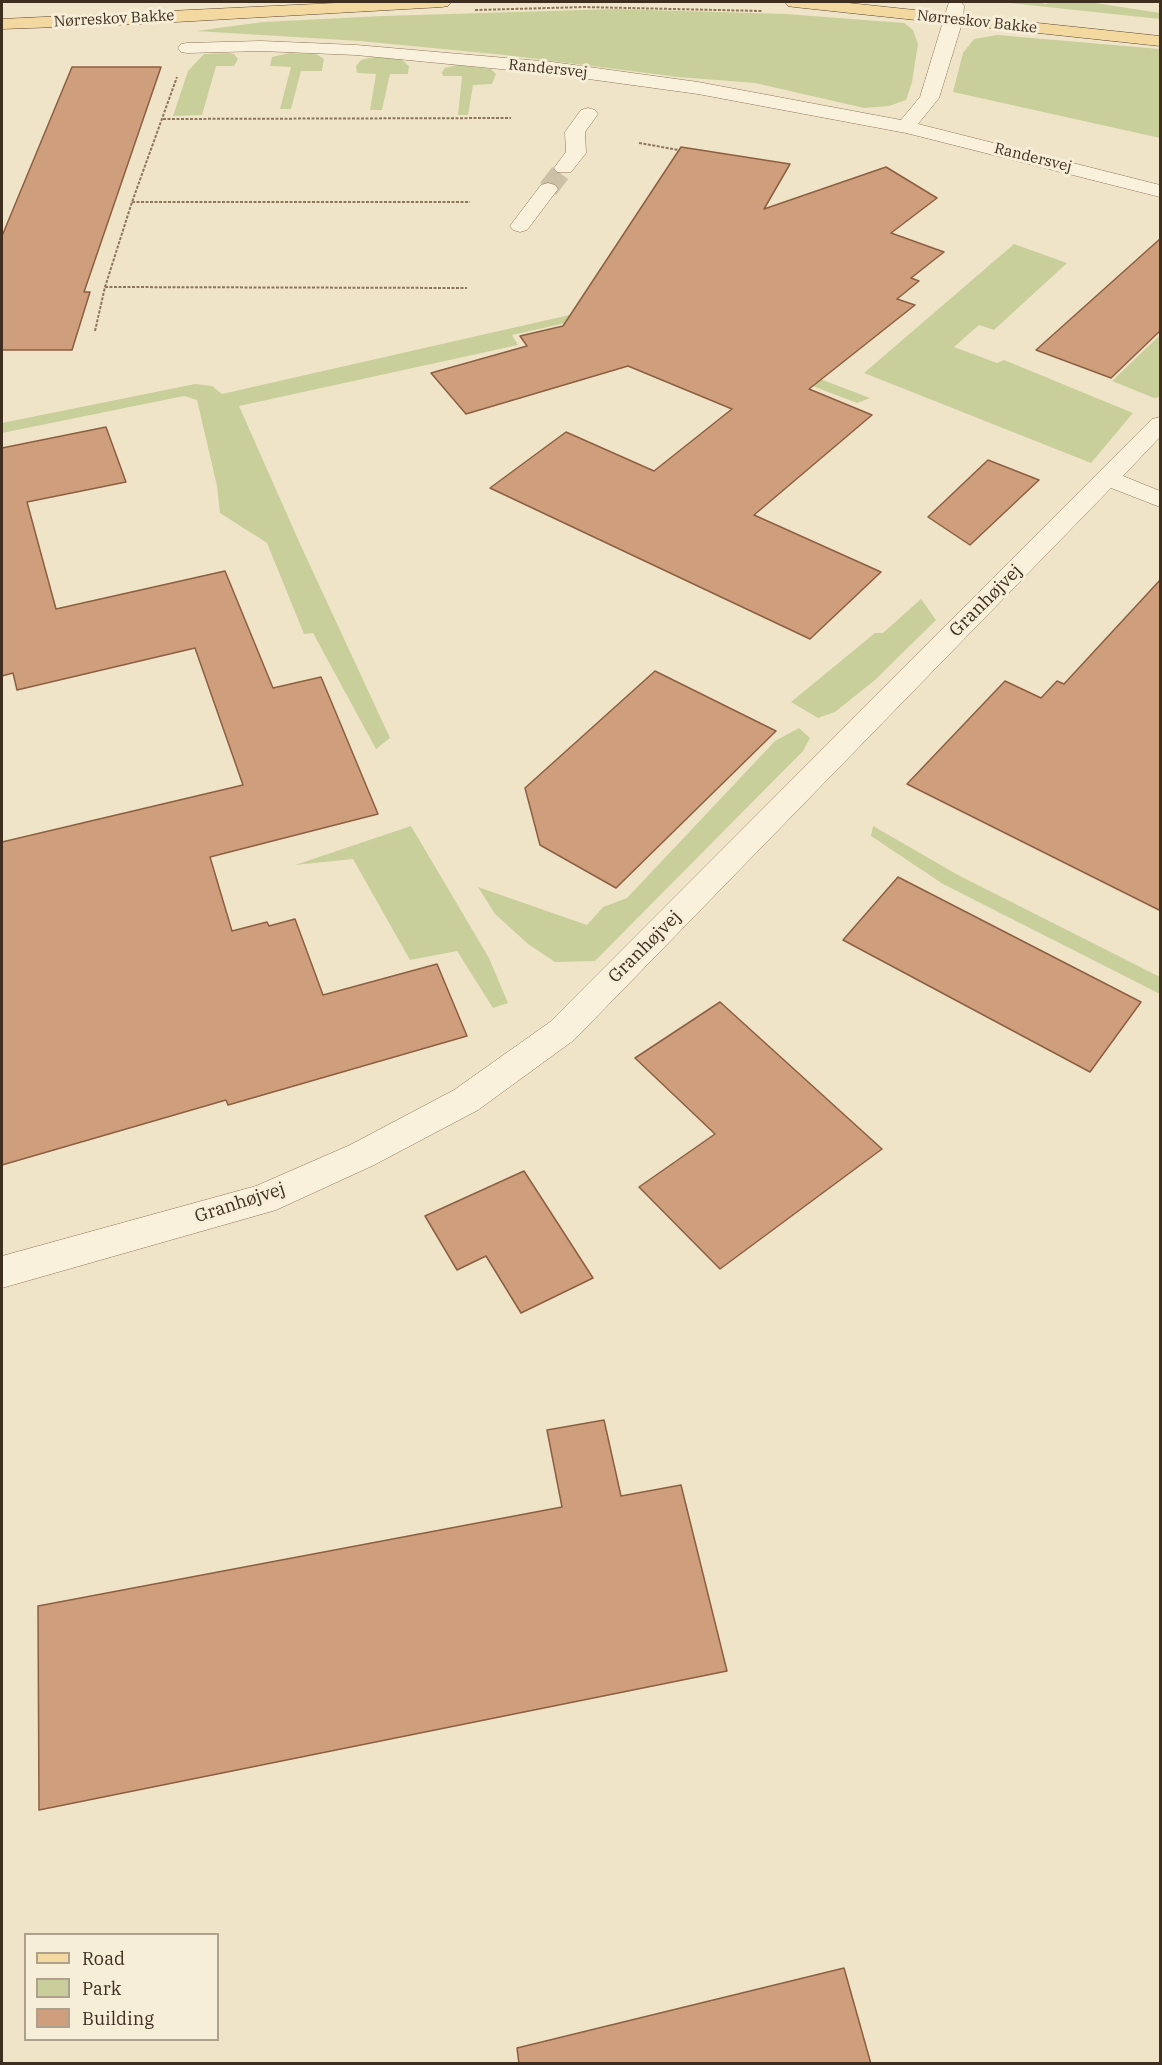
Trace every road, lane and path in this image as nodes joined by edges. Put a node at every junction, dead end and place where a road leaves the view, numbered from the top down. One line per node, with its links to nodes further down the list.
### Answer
1 (281, 2): 8 (main road)
2 (442, 2): 9 (main road, Nørreskov Bakke)
3 (794, 2): 7 (main road, Nørreskov Bakke)
4 (909, 2): 7 (main road, Nørreskov Bakke)
5 (471, 10): 6 (path)
6 (765, 11)
7 (954, 13): 10 (main road, Nørreskov Bakke); 11 (main road, Nørreskov Bakke); 16 (street)
8 (2, 16): 9 (main road, Nørreskov Bakke)
9 (2, 22)
10 (1161, 31)
11 (1161, 41)
12 (187, 48): 15 (path); 16 (street, Randersvej)
13 (588, 114): 19 (street)
14 (511, 118): 15 (path)
15 (163, 119): 22 (path)
16 (906, 127): 21 (street, Randersvej)
17 (639, 143): 18 (path)
18 (679, 150)
19 (564, 168)
20 (548, 189): 24 (street)
21 (1161, 192)
22 (132, 202): 23 (path); 25 (path)
23 (470, 202)
24 (520, 226)
25 (105, 287): 26 (path); 27 (path)
26 (467, 288)
27 (95, 331)
28 (1161, 424): 29 (street, Granhøjvej)
29 (1107, 478): 30 (street); 31 (street, Granhøjvej)
30 (1161, 500)
31 (2, 1272)

